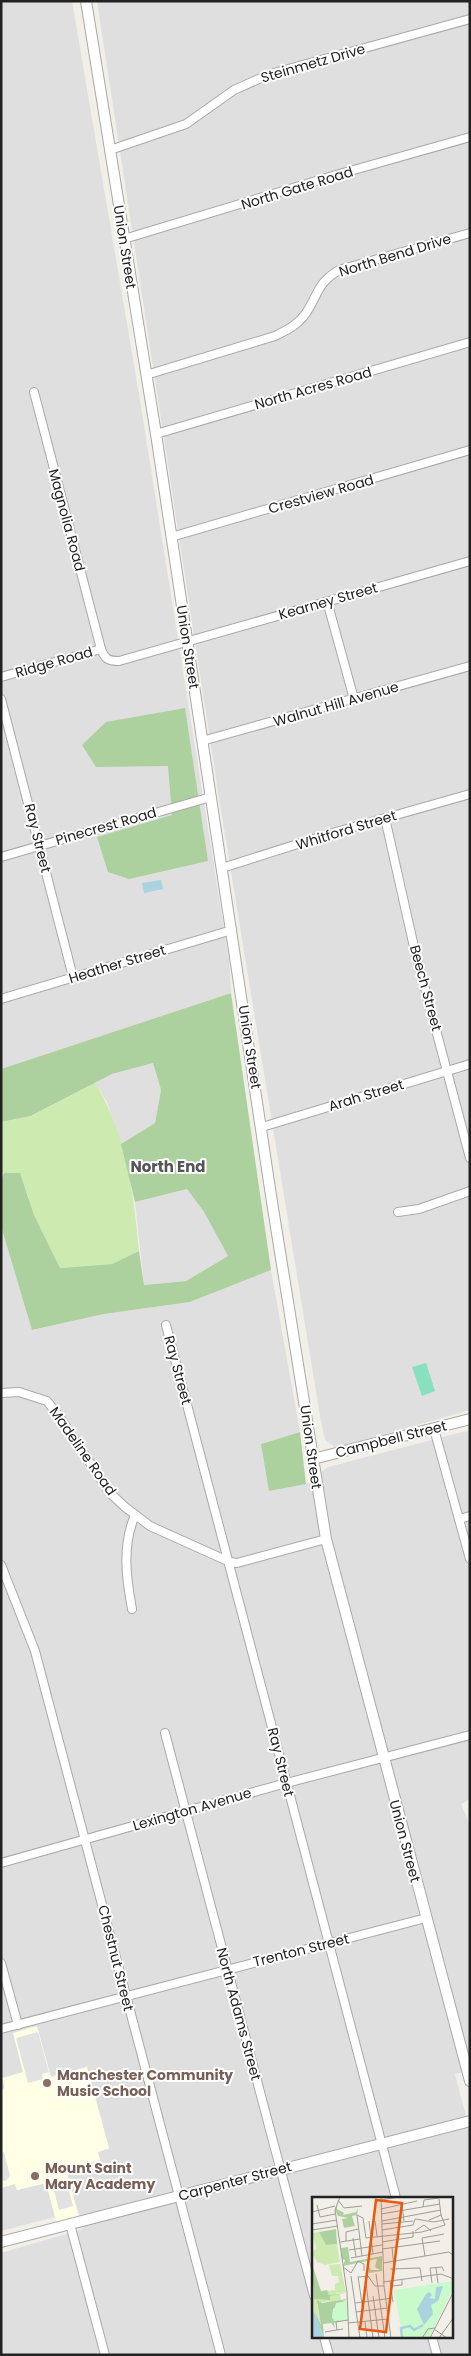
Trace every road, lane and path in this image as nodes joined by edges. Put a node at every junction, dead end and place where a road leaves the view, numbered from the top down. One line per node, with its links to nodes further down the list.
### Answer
1 (86, 1): 4 (street, Union Street)
2 (470, 19): 4 (street, Steinmetz Drive)
3 (470, 138): 6 (street, North Gate Road)
4 (110, 150): 6 (street, Union Street)
5 (470, 233): 8 (street, North Bend Drive)
6 (124, 239): 8 (street, Union Street)
7 (470, 342): 10 (street, North Acres Road)
8 (146, 375): 10 (street, Union Street)
9 (34, 392): 16 (street, Magnolia Road)
10 (156, 434): 12 (street, Union Street)
11 (470, 450): 12 (street, Crestview Road)
12 (171, 537): 15 (street, Union Street)
13 (470, 561): 14 (street, Kearney Street)
14 (327, 602): 15 (street, Kearney Street); 20 (street)
15 (187, 642): 16 (street, Ridge Road); 21 (street, Union Street)
16 (101, 649): 18 (street, Ridge Road)
17 (470, 666): 20 (street, Walnut Hill Avenue)
18 (1, 677)
19 (1, 698): 25 (street, Ray Street)
20 (354, 699): 21 (street, Walnut Hill Avenue)
21 (202, 741): 23 (street, Union Street)
22 (470, 794): 24 (street, Whitford Street)
23 (211, 797): 25 (street, Pinecrest Road); 27 (street, Union Street)
24 (385, 818): 27 (street, Whitford Street); 32 (street, Beech Street)
25 (40, 845): 26 (street, Pinecrest Road); 29 (street, Ray Street)
26 (1, 857)
27 (222, 868): 28 (street, Union Street)
28 (232, 930): 29 (street, Heather Street); 33 (street, Union Street)
29 (73, 977): 30 (street, Heather Street)
30 (1, 999)
31 (470, 1064): 32 (street, Arah Street)
32 (448, 1070): 33 (street, Arah Street); 34 (street, Beech Street)
33 (262, 1127): 41 (street, Union Street)
34 (470, 1158)
35 (470, 1191): 36 (street)
36 (398, 1212)
37 (166, 1325): 47 (street, Ray Street)
38 (1, 1393): 42 (street, Madeline Road)
39 (470, 1419): 40 (street, Campbell Street)
40 (434, 1429): 41 (street, Campbell Street); 44 (street)
41 (313, 1459): 45 (street, Union Street)
42 (134, 1515): 47 (street, Madeline Road); 49 (street)
43 (470, 1516): 44 (street)
44 (459, 1519): 46 (street)
45 (326, 1539): 47 (street, Madeline Road); 52 (street, Union Street)
46 (470, 1559)
47 (230, 1562): 53 (street, Ray Street)
48 (1, 1565): 55 (street, Chestnut Street)
49 (132, 1609)
50 (165, 1733): 54 (street, North Adams Street)
51 (470, 1735): 52 (street, Lexington Avenue)
52 (383, 1758): 53 (street, Lexington Avenue); 57 (street, Union Street)
53 (286, 1783): 54 (street, Lexington Avenue); 58 (street, Ray Street)
54 (186, 1811): 55 (street, Lexington Avenue); 60 (street, North Adams Street)
55 (86, 1840): 56 (street, Lexington Avenue); 61 (street, Chestnut Street)
56 (1, 1863)
57 (426, 1918): 58 (street, Trenton Street); 64 (street, Union Street)
58 (328, 1942): 60 (street, Trenton Street); 66 (street, Ray Street)
59 (1, 1962): 62 (street)
60 (228, 1969): 61 (street, Trenton Street); 67 (street, North Adams Street)
61 (126, 1997): 62 (street, Trenton Street); 68 (street, Chestnut Street)
62 (18, 2025): 63 (street, Trenton Street)
63 (1, 2029)
64 (470, 2081)
65 (470, 2121): 66 (street, Carpenter Street)
66 (381, 2143): 67 (street, Carpenter Street); 69 (street, Ray Street)
67 (280, 2169): 68 (street, Carpenter Street); 72 (street, North Adams Street)
68 (179, 2196): 70 (street, Carpenter Street); 76 (street, Chestnut Street)
69 (396, 2197)
70 (70, 2224): 71 (street, Carpenter Street); 75 (street)
71 (1, 2242)
72 (312, 2289)
73 (324, 2338): 77 (street)
74 (432, 2338): 78 (street)
75 (105, 2355)
76 (221, 2355)
77 (329, 2355)
78 (436, 2355)

